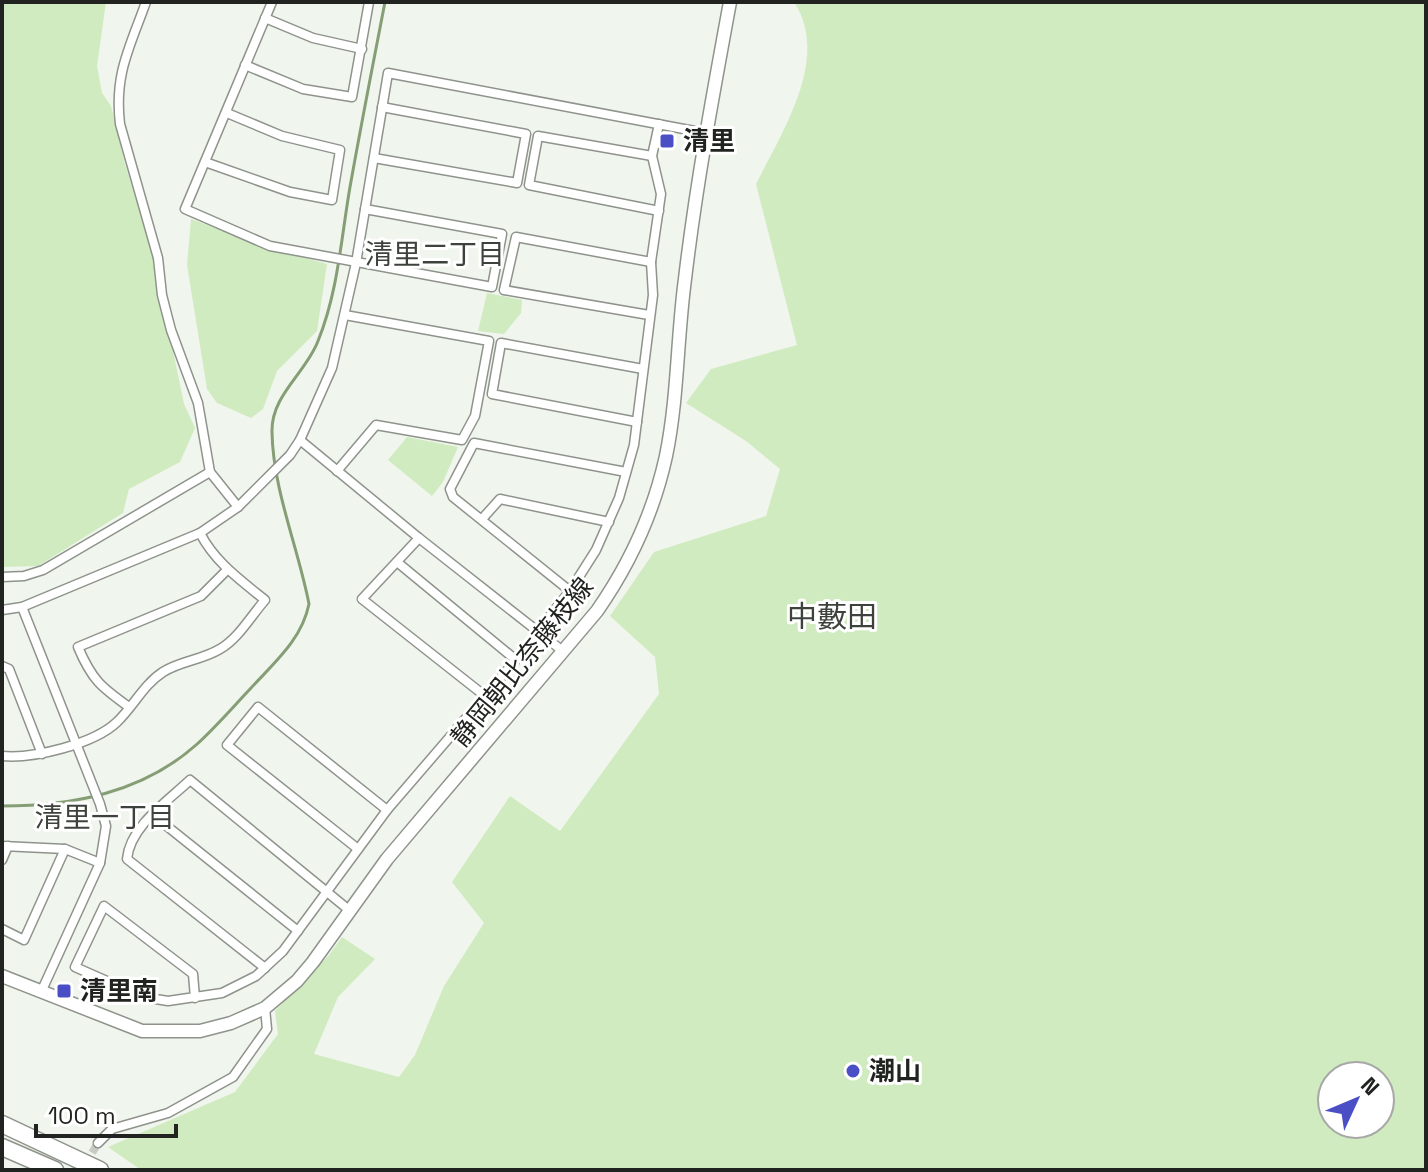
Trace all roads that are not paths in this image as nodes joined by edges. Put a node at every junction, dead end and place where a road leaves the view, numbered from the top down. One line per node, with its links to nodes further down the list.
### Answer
1 (146, 2): 25 (street)
2 (272, 2): 5 (street)
3 (369, 2): 6 (street)
4 (730, 2): 11 (main road, 静岡朝比奈藤枝線)
5 (265, 18): 6 (street); 7 (street)
6 (362, 49): 7 (street)
7 (245, 65): 9 (street)
8 (382, 107): 10 (street); 13 (street); 13 (street)
9 (227, 113): 14 (street); 14 (street)
10 (659, 124): 11 (street); 12 (street)
11 (705, 133): 39 (main road, 静岡朝比奈藤枝線)
12 (652, 156): 16 (street); 16 (street)
13 (374, 158): 15 (street)
14 (205, 162): 18 (street)
15 (365, 209): 18 (street); 18 (street)
16 (659, 211): 17 (street)
17 (651, 262): 20 (street); 20 (street)
18 (356, 263): 19 (street)
19 (345, 315): 23 (street); 24 (street)
20 (649, 315): 21 (street)
21 (643, 369): 22 (street); 22 (street)
22 (637, 422): 26 (street)
23 (300, 440): 24 (street); 27 (street)
24 (337, 471): 31 (street)
25 (210, 472): 27 (street); 34 (street)
26 (626, 472): 28 (street); 29 (street)
27 (238, 507): 30 (street)
28 (482, 519): 29 (street); 35 (street)
29 (609, 522): 35 (street)
30 (200, 533): 33 (street); 36 (street)
31 (419, 538): 32 (street); 38 (street)
32 (397, 562): 41 (street); 41 (street)
33 (227, 570): 42 (street); 42 (street)
34 (2, 577)
35 (570, 591): 38 (street)
36 (22, 607): 37 (street); 43 (street)
37 (2, 610)
38 (538, 631): 39 (street)
39 (565, 652): 54 (main road, 静岡朝比奈藤枝線)
40 (2, 666): 44 (street)
41 (485, 696): 46 (street)
42 (129, 707): 43 (street)
43 (76, 743): 44 (street); 52 (street)
44 (42, 754): 45 (street)
45 (2, 756)
46 (387, 810): 50 (street); 50 (street)
47 (153, 815): 53 (street); 56 (street); 58 (street)
48 (5, 846): 49 (street); 51 (street)
49 (65, 849): 52 (street); 55 (street)
50 (358, 849): 53 (street)
51 (2, 860)
52 (100, 863): 60 (street)
53 (326, 890): 54 (street); 56 (street)
54 (349, 910): 62 (main road, 静岡朝比奈藤枝線)
55 (2, 929)
56 (298, 931): 58 (street)
57 (2, 968): 60 (main road, 静岡朝比奈藤枝線)
58 (265, 968): 61 (street)
59 (2, 976): 60 (main road, 静岡朝比奈藤枝線)
60 (42, 990): 62 (main road, 静岡朝比奈藤枝線)
61 (195, 998): 61 (street)
62 (265, 1008): 64 (street)
63 (2, 1124): 67 (highway)
64 (98, 1143)
65 (2, 1147): 66 (highway)
66 (55, 1170)
67 (100, 1170)

